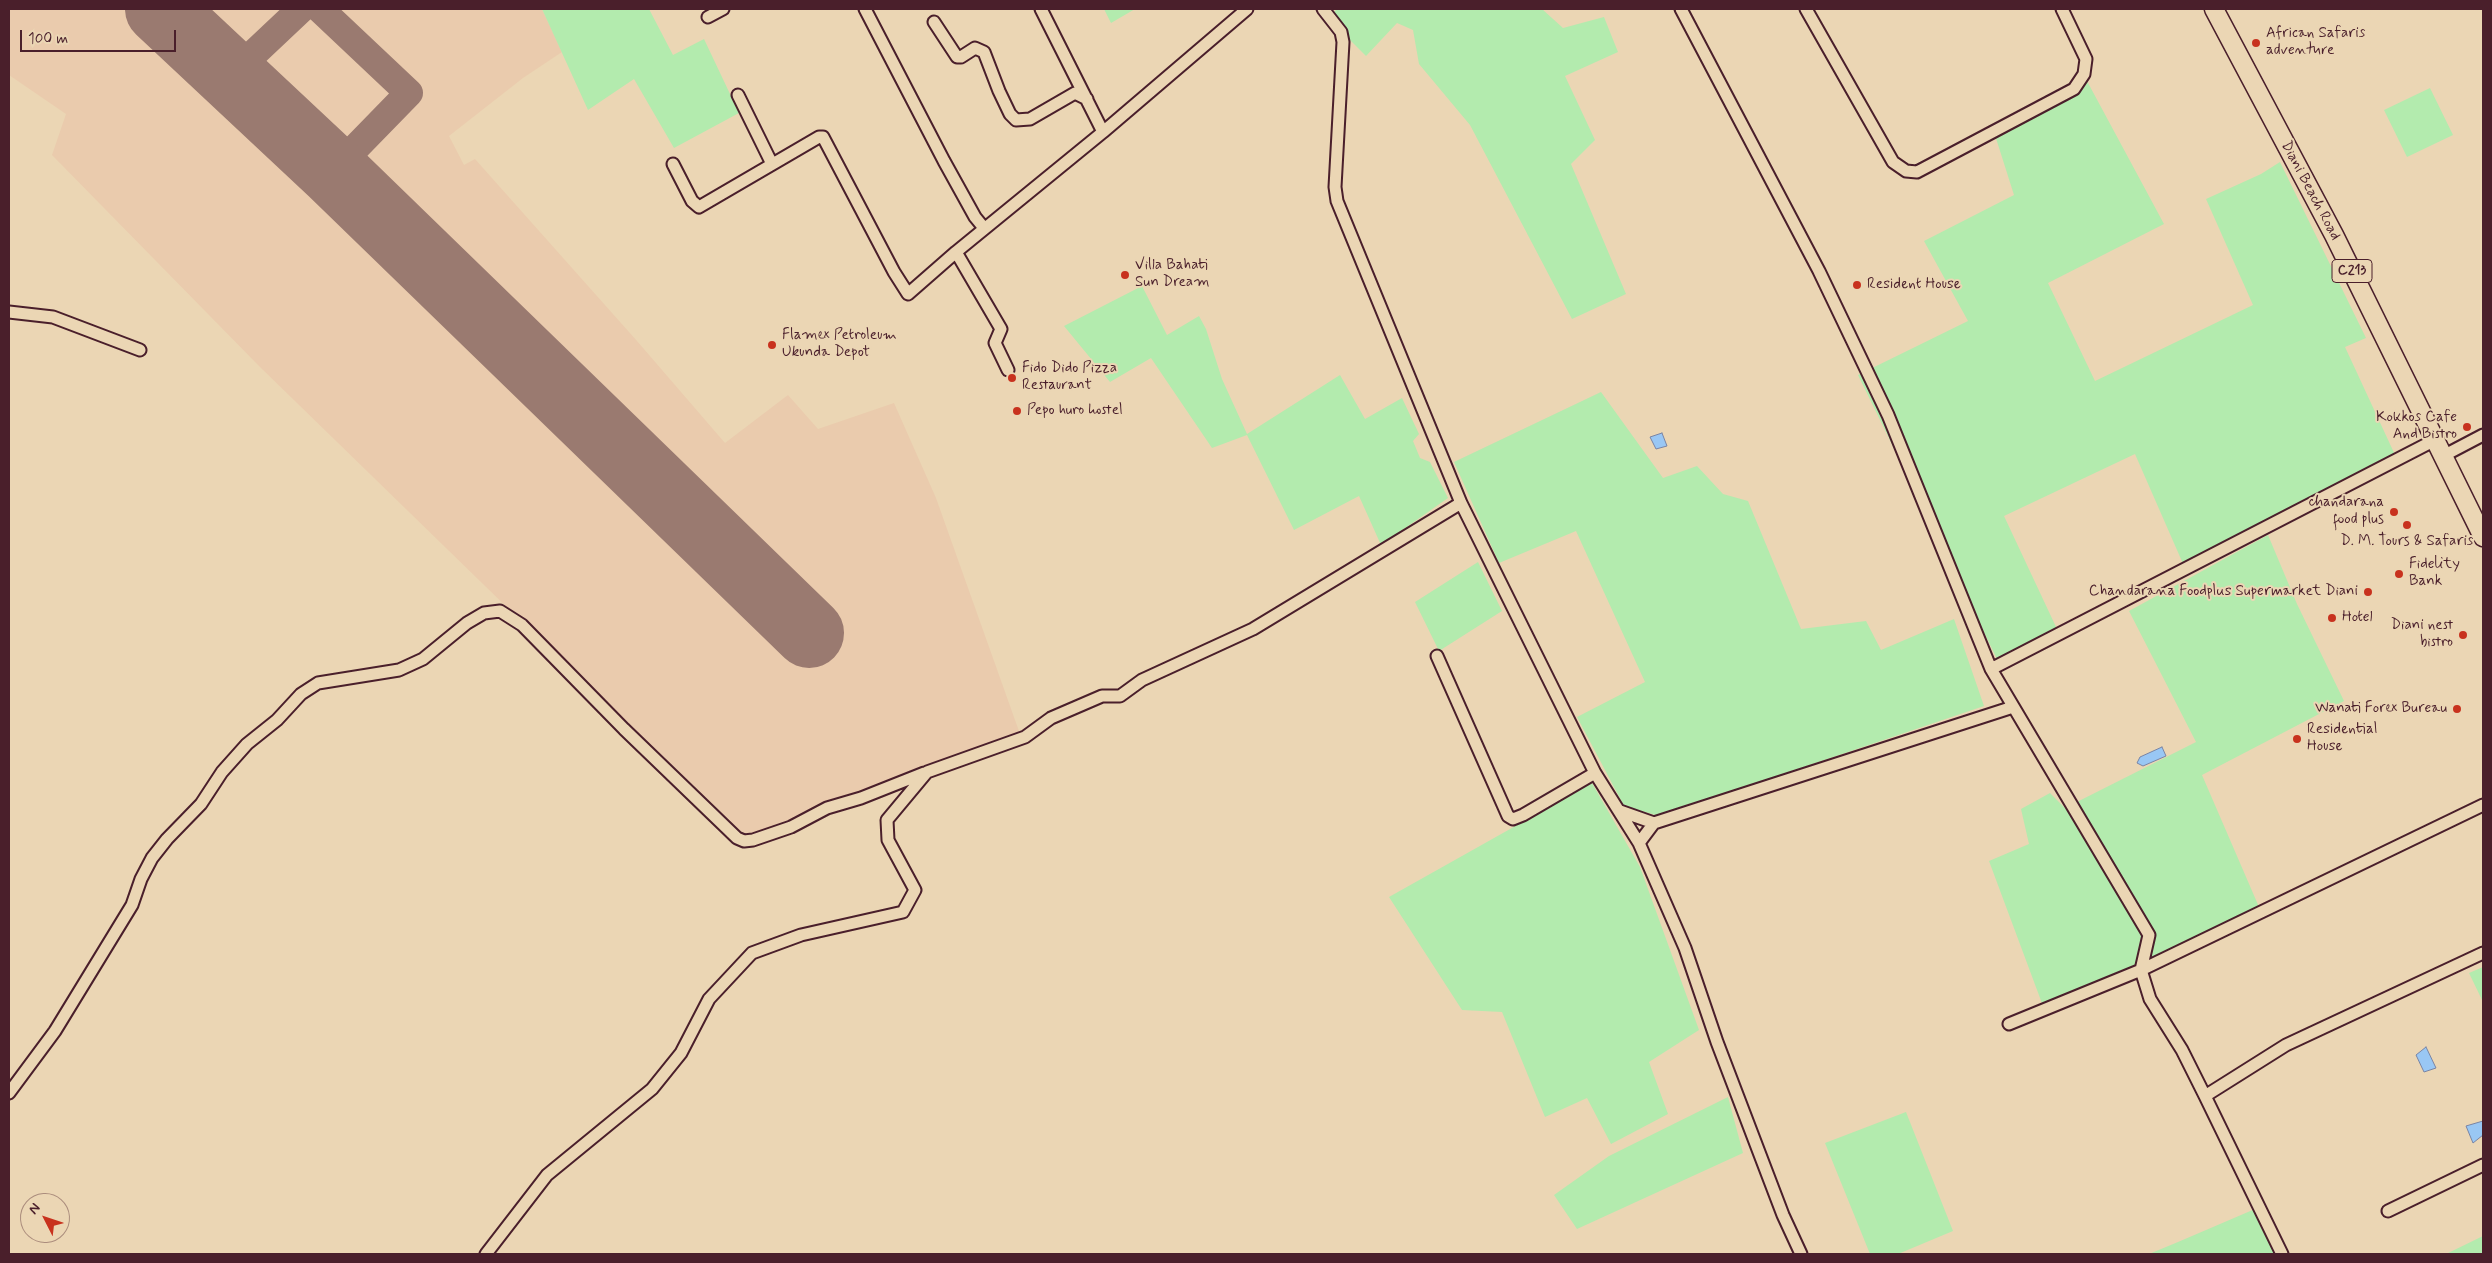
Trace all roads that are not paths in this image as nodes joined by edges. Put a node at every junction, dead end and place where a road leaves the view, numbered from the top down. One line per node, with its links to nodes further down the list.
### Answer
1 (723, 9): 10 (street)
2 (865, 9): 17 (street)
3 (1041, 9): 13 (street)
4 (1247, 9): 14 (street)
5 (1323, 9): 25 (street)
6 (1681, 9): 28 (street)
7 (1806, 9): 8 (street)
8 (2062, 9)
9 (2214, 9): 23 (main road, Diani Beach Road / C213)
10 (708, 17)
11 (934, 22): 13 (street)
12 (738, 96): 16 (street)
13 (1087, 99): 14 (street)
14 (1103, 132): 17 (street)
15 (673, 164): 16 (street)
16 (772, 164): 18 (street)
17 (984, 228): 18 (street)
18 (956, 252): 21 (street)
19 (9, 312): 20 (street)
20 (140, 350)
21 (1008, 370)
22 (2483, 435): 24 (street)
23 (2435, 440): 24 (main road, Diani Beach Road / C213); 28 (street)
24 (2443, 456): 26 (main road, Diani Beach Road / C213)
25 (1461, 503): 30 (street); 31 (street)
26 (2483, 537)
27 (1437, 656): 31 (street)
28 (1991, 669): 29 (street)
29 (2013, 707): 34 (street); 37 (street)
30 (927, 772): 39 (street); 43 (street)
31 (1595, 773): 33 (street)
32 (2483, 805): 37 (street)
33 (1620, 811): 34 (street); 35 (street)
34 (1654, 823): 35 (street)
35 (1639, 843): 44 (street)
36 (2483, 953): 40 (street)
37 (2141, 970): 38 (street); 40 (street)
38 (2009, 1024)
39 (9, 1093)
40 (2205, 1096): 45 (street)
41 (2483, 1165): 42 (street)
42 (2388, 1211)
43 (486, 1254)
44 (1801, 1254)
45 (2282, 1254)

